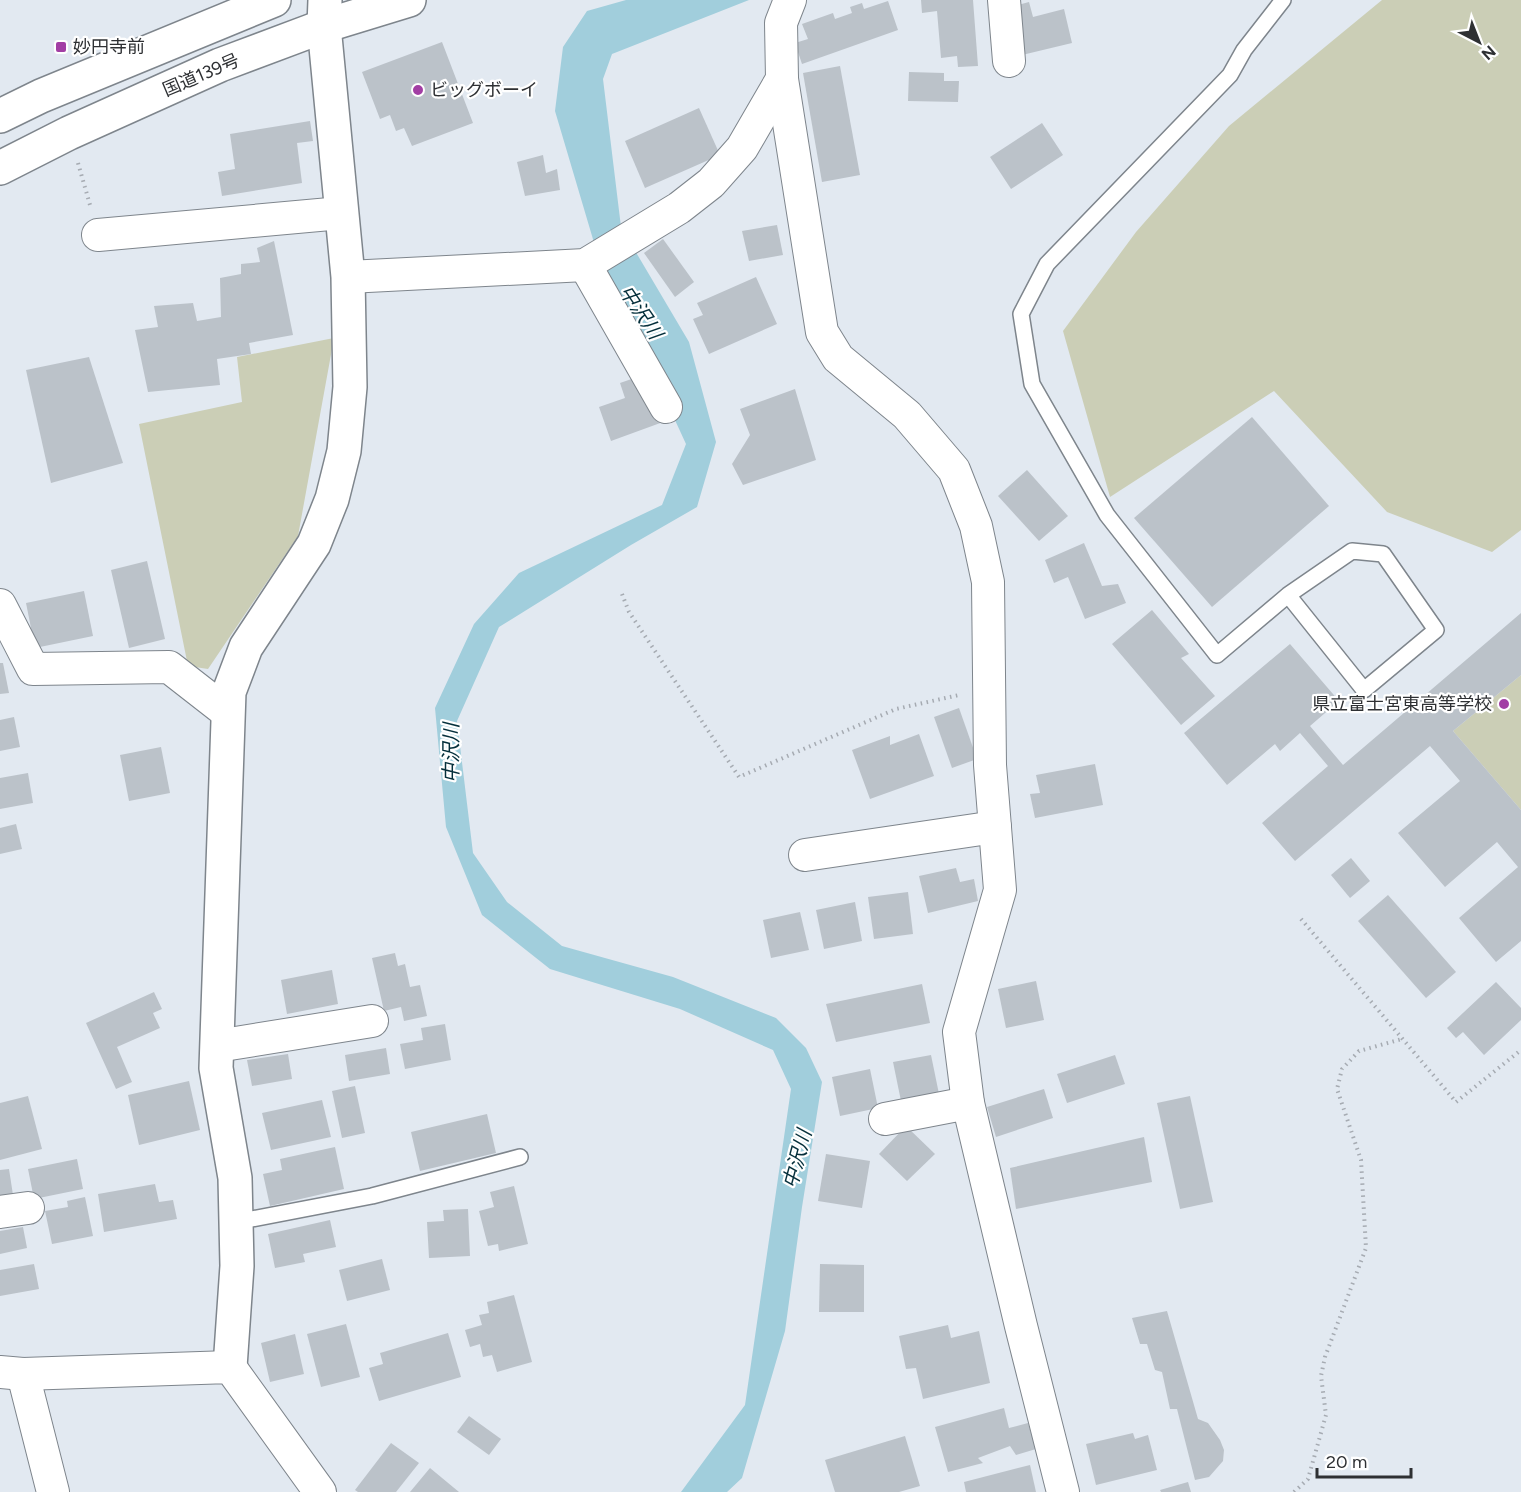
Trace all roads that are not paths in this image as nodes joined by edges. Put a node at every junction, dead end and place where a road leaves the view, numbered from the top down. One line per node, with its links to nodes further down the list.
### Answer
1 (274, 0): 9 (main road)
2 (409, 0): 6 (main road, 国道139号)
3 (790, 0): 8 (street)
4 (1004, 0): 7 (street)
5 (1283, 0): 16 (lane)
6 (324, 13): 10 (main road, 国道139号); 11 (main road)
7 (1009, 61)
8 (782, 79): 13 (street); 19 (street)
9 (0, 116)
10 (0, 168)
11 (340, 213): 12 (street); 14 (main road)
12 (98, 235)
13 (585, 265): 14 (street); 15 (street)
14 (348, 277): 18 (main road)
15 (666, 407)
16 (1288, 595): 16 (lane)
17 (0, 605): 18 (street)
18 (228, 713): 22 (main road)
19 (995, 827): 20 (street); 23 (street)
20 (805, 855)
21 (372, 1022): 22 (street)
22 (217, 1046): 26 (main road)
23 (968, 1103): 24 (street); 31 (street)
24 (885, 1119)
25 (520, 1157): 26 (lane)
26 (236, 1222): 27 (main road)
27 (230, 1367): 28 (street); 30 (street)
28 (12, 1373): 29 (street)
29 (53, 1492)
30 (320, 1492)
31 (1063, 1492)

